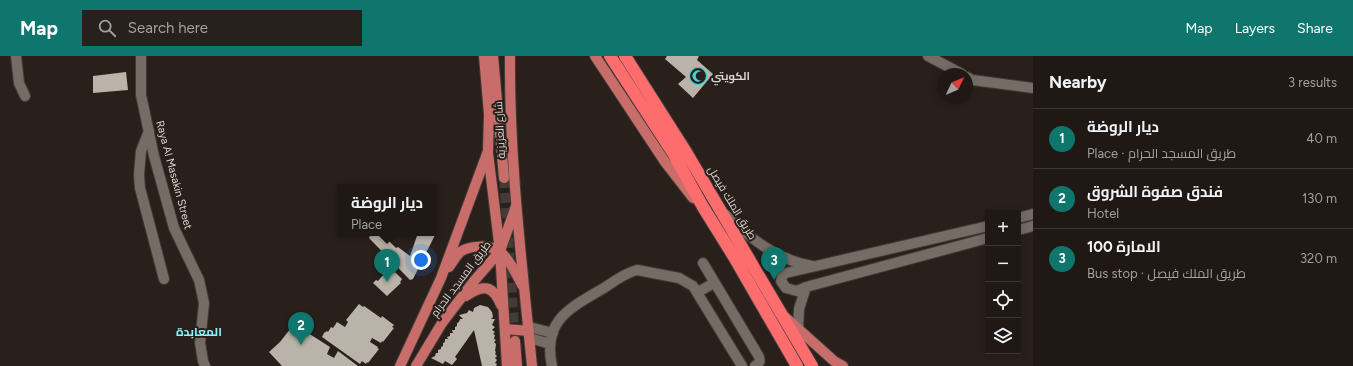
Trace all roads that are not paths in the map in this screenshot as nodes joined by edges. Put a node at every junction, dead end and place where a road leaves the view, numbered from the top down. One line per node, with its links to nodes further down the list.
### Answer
1 (16, 56): 15 (street)
2 (141, 56): 16 (street, Raya Al Masakin Street)
3 (484, 56): 17 (main road, طريق المسجد الحرام)
4 (494, 56): 18 (main road)
5 (510, 56): 13 (main road, شارع العزيزية)
6 (514, 56): 13 (main road)
7 (595, 56): 23 (main road)
8 (610, 56): 23 (highway)
9 (625, 56): 20 (highway, طريق الملك فيصل)
10 (928, 56): 11 (street)
11 (951, 68)
12 (973, 80): 14 (street)
13 (510, 86): 19 (main road, شارع العزيزية)
14 (1033, 88)
15 (25, 96)
16 (149, 131): 32 (street); 46 (street, Raya Al Masakin Street)
17 (488, 151): 28 (main road); 31 (main road, طريق المسجد الحرام)
18 (504, 178)
19 (517, 203): 28 (main road, طريق المسجد الحرام); 35 (main road, شارع العزيزية)
20 (721, 210): 30 (street); 39 (highway, طريق الملك فيصل)
21 (1033, 214): 22 (street)
22 (1021, 217)
23 (713, 223): 55 (highway)
24 (1033, 226): 26 (street)
25 (985, 229): 30 (street)
26 (1021, 229)
27 (985, 239): 34 (street)
28 (500, 251): 31 (main road); 35 (main road); 37 (main road, طريق المسجد الحرام); 38 (main road)
29 (703, 263): 33 (street)
30 (818, 267): 34 (street)
31 (441, 278): 47 (main road, طريق المسجد الحرام)
32 (164, 279)
33 (714, 282): 36 (street); 54 (street)
34 (806, 287): 41 (street)
35 (525, 291): 42 (main road, شارع العزيزية)
36 (698, 292): 43 (street); 53 (street)
37 (459, 300): 38 (main road); 48 (main road, طريق المسجد الحرام)
38 (504, 312): 40 (main road)
39 (782, 314): 41 (main road); 56 (highway, طريق الملك فيصل)
40 (505, 329): 42 (main road); 49 (main road)
41 (798, 329): 57 (main road)
42 (529, 332): 43 (street); 45 (street); 51 (main road, شارع العزيزية)
43 (553, 334): 45 (street)
44 (515, 341): 50 (main road)
45 (550, 344): 52 (street)
46 (205, 366)
47 (400, 366)
48 (416, 366)
49 (507, 366)
50 (517, 366)
51 (532, 366)
52 (552, 366)
53 (742, 366)
54 (755, 366)
55 (797, 366)
56 (812, 366)
57 (843, 366)

